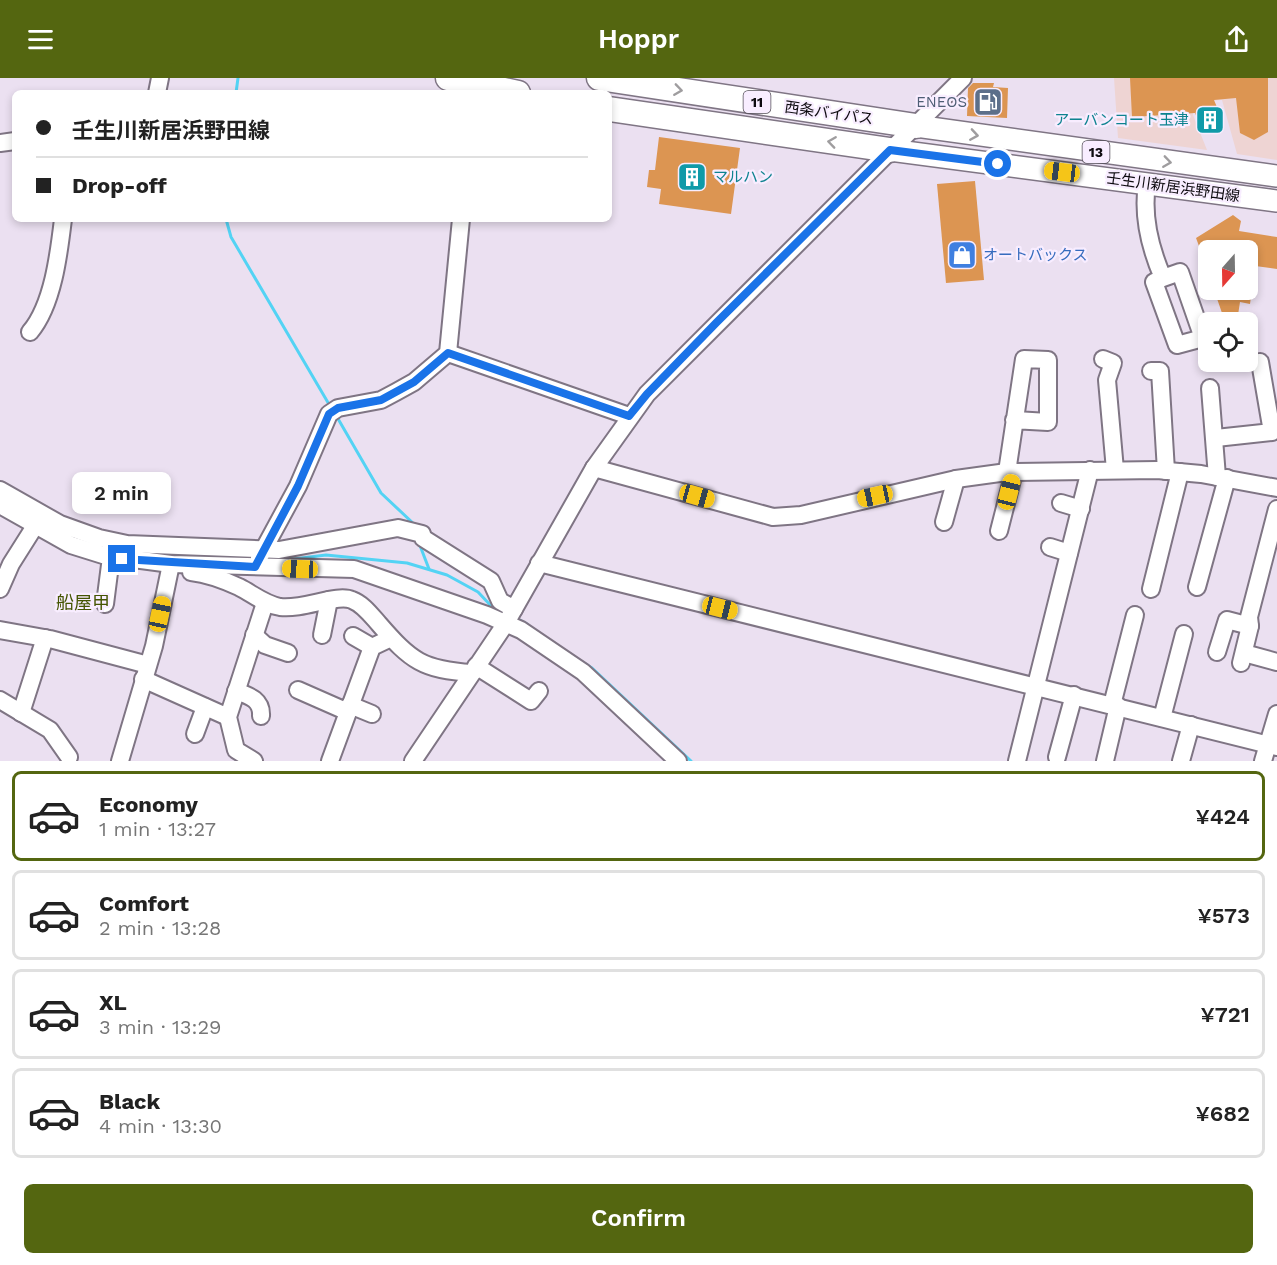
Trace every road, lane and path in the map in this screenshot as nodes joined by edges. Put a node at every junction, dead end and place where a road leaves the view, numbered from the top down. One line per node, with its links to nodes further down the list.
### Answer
1 (448, 78): 4 (highway)
2 (599, 78): 7 (highway, 西条バイパス / 11, one-way to 7)
3 (963, 78): 7 (street)
4 (486, 86): 5 (highway)
5 (504, 90)
6 (612, 110): 8 (highway, 西条バイパス / 11, one-way to 6)
7 (916, 126): 8 (street); 9 (main road, 壬生川新居浜野田線 / 13, one-way to 9)
8 (890, 150): 10 (main road, 壬生川新居浜野田線 / 13); 21 (street)
9 (1277, 176)
10 (1147, 184): 11 (main road, 壬生川新居浜野田線 / 13); 14 (street)
11 (1277, 201)
12 (63, 222): 15 (street)
13 (461, 222): 16 (street)
14 (1162, 278)
15 (30, 332)
16 (448, 353): 21 (street); 43 (street)
17 (1103, 359): 26 (street)
18 (1260, 362): 23 (street)
19 (1151, 371): 28 (street)
20 (1211, 388): 23 (street)
21 (629, 416): 24 (street)
22 (1014, 420): 27 (street)
23 (1216, 438): 30 (street)
24 (594, 468): 29 (street); 44 (street)
25 (1090, 470): 26 (street); 27 (street); 35 (street)
26 (1115, 470): 28 (street)
27 (1011, 472): 29 (street); 39 (street)
28 (1173, 472): 30 (street); 48 (street)
29 (956, 478): 37 (street)
30 (1222, 478): 32 (street); 46 (street)
31 (0, 489): 43 (street)
32 (1277, 489)
33 (1062, 503): 35 (street)
34 (0, 505): 38 (street)
35 (1081, 509): 41 (street)
36 (1277, 509): 54 (street)
37 (944, 522)
38 (35, 526): 42 (street); 47 (street)
39 (999, 531)
40 (1050, 547): 41 (street)
41 (1069, 553): 68 (street)
42 (111, 557): 45 (street); 51 (street)
43 (259, 558): 45 (street); 53 (street); 53 (street)
44 (539, 563): 53 (street); 68 (street)
45 (171, 566): 50 (street); 67 (street)
46 (1197, 587)
47 (0, 589)
48 (1151, 589)
49 (329, 600): 50 (street); 56 (street); 61 (street)
50 (265, 603): 58 (street)
51 (105, 604)
52 (1135, 615): 74 (street)
53 (510, 616): 66 (street); 92 (street)
54 (1250, 626): 63 (street); 65 (street)
55 (0, 630): 60 (street)
56 (322, 634)
57 (1184, 634): 82 (street)
58 (255, 636): 64 (street); 70 (street)
59 (353, 636): 62 (street)
60 (45, 638): 67 (street); 77 (street)
61 (391, 638): 62 (street); 66 (street)
62 (372, 647): 76 (street)
63 (1217, 652)
64 (288, 653)
65 (1277, 662)
66 (474, 670): 72 (street); 91 (street)
67 (145, 672): 75 (street); 88 (street)
68 (1036, 686): 71 (street); 93 (street)
69 (298, 690): 76 (street)
70 (236, 691): 80 (street); 81 (street)
71 (1074, 696): 74 (street); 86 (street)
72 (526, 699)
73 (0, 700): 77 (street)
74 (1115, 706): 82 (street); 94 (street)
75 (205, 707): 81 (street); 84 (street)
76 (349, 708): 78 (street); 90 (street)
77 (21, 713): 87 (street)
78 (372, 714)
79 (1277, 714): 85 (street)
80 (261, 716)
81 (228, 717): 89 (street)
82 (1161, 718): 83 (street)
83 (1191, 725): 85 (street); 95 (street)
84 (195, 734)
85 (1269, 751)
86 (1057, 757)
87 (72, 760)
88 (120, 761)
89 (254, 761)
90 (330, 761)
91 (413, 761)
92 (678, 761)
93 (1017, 761)
94 (1105, 761)
95 (1181, 761)

